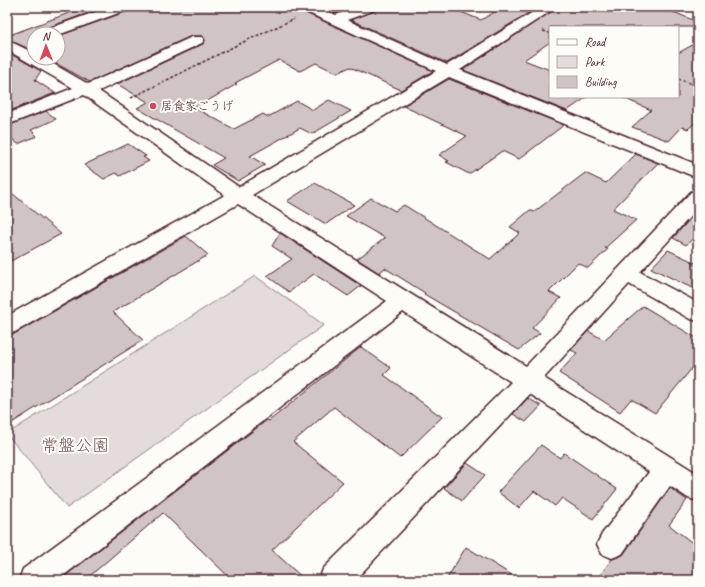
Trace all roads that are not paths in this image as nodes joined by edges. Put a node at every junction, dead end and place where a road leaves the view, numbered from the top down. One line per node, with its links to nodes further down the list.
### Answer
1 (122, 7): 6 (street)
2 (368, 7): 5 (street)
3 (550, 7): 10 (street)
4 (311, 8): 5 (street)
5 (335, 20): 10 (street)
6 (66, 27)
7 (197, 40): 11 (street)
8 (26, 42): 9 (street)
9 (9, 46): 11 (street)
10 (450, 72): 13 (street); 14 (street)
11 (87, 90): 12 (street); 14 (street)
12 (7, 120)
13 (698, 172)
14 (239, 196): 17 (street); 19 (street)
15 (693, 210): 16 (street)
16 (626, 273): 18 (street); 20 (street)
17 (402, 301): 20 (street); 24 (street)
18 (698, 314)
19 (7, 326)
20 (527, 381): 21 (street); 25 (street)
21 (667, 469): 22 (street); 23 (street)
22 (698, 489)
23 (612, 544)
24 (34, 580)
25 (334, 580)

